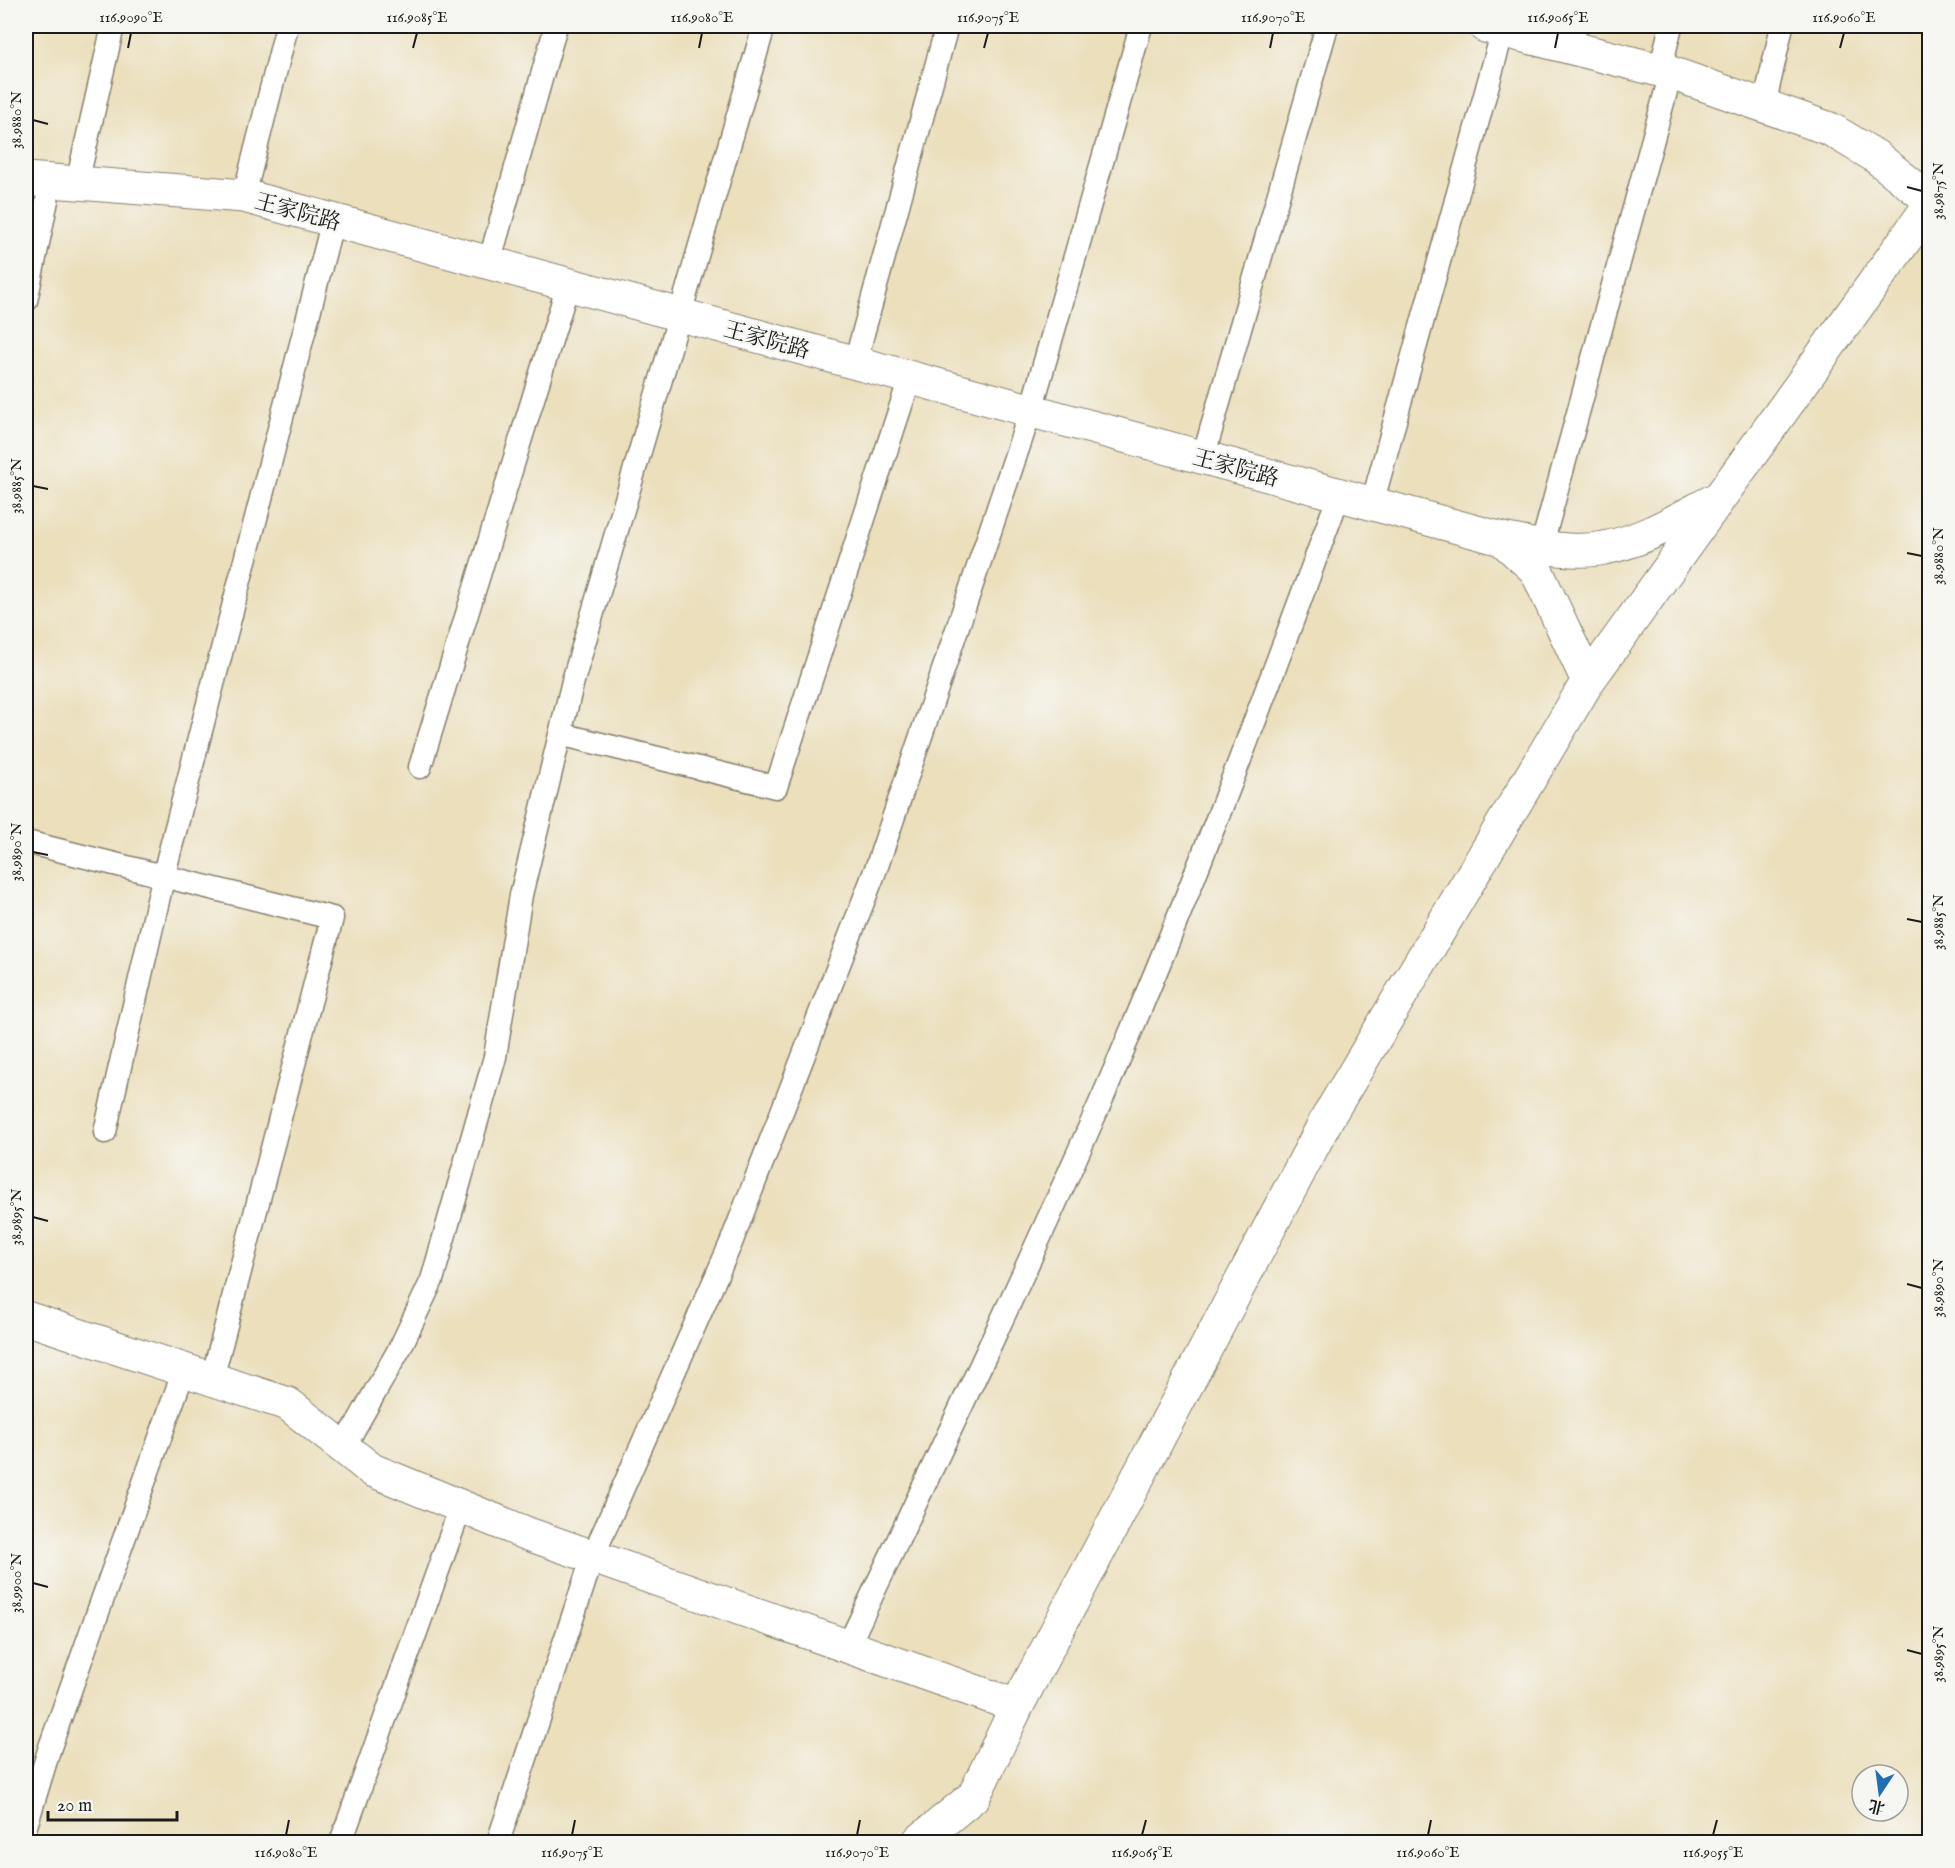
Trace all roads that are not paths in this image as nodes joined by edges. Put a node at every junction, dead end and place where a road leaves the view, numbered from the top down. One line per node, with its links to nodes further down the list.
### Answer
1 (113, 26): 14 (lane)
2 (287, 26): 15 (lane)
3 (556, 26): 19 (lane)
4 (764, 26): 22 (lane)
5 (947, 26): 23 (lane)
6 (1141, 26): 25 (lane)
7 (1328, 26): 26 (lane)
8 (1671, 26): 12 (lane)
9 (1782, 26): 13 (lane)
10 (1494, 28): 11 (street); 29 (lane)
11 (1574, 36): 12 (street)
12 (1666, 72): 13 (street); 30 (lane)
13 (1764, 106): 16 (street)
14 (51, 181): 15 (street, 王家院路); 21 (lane)
15 (244, 196): 18 (street, 王家院路)
16 (1929, 200)
17 (1929, 206): 28 (street)
18 (333, 220): 19 (street, 王家院路); 35 (lane)
19 (489, 263): 20 (street, 王家院路)
20 (567, 285): 22 (street, 王家院路); 33 (lane)
21 (26, 301)
22 (679, 315): 23 (street, 王家院路); 32 (lane)
23 (855, 363): 24 (street, 王家院路)
24 (910, 378): 25 (street, 王家院路); 32 (lane)
25 (1030, 411): 26 (street, 王家院路); 41 (lane)
26 (1203, 458): 27 (street, 王家院路)
27 (1339, 495): 29 (street, 王家院路); 42 (lane)
28 (1719, 498): 30 (street); 31 (street)
29 (1371, 504): 30 (street, 王家院路)
30 (1539, 558): 31 (street)
31 (1587, 681): 43 (street)
32 (560, 734): 39 (lane)
33 (420, 767)
34 (26, 842): 35 (lane)
35 (164, 878): 36 (lane); 38 (lane)
36 (105, 1132)
37 (26, 1318): 38 (street)
38 (198, 1374): 39 (street); 44 (lane)
39 (344, 1447): 40 (street)
40 (461, 1506): 41 (street); 45 (lane)
41 (593, 1556): 42 (street); 46 (lane)
42 (848, 1646): 43 (street)
43 (1017, 1706): 47 (street)
44 (26, 1826)
45 (341, 1842)
46 (498, 1842)
47 (918, 1842)

